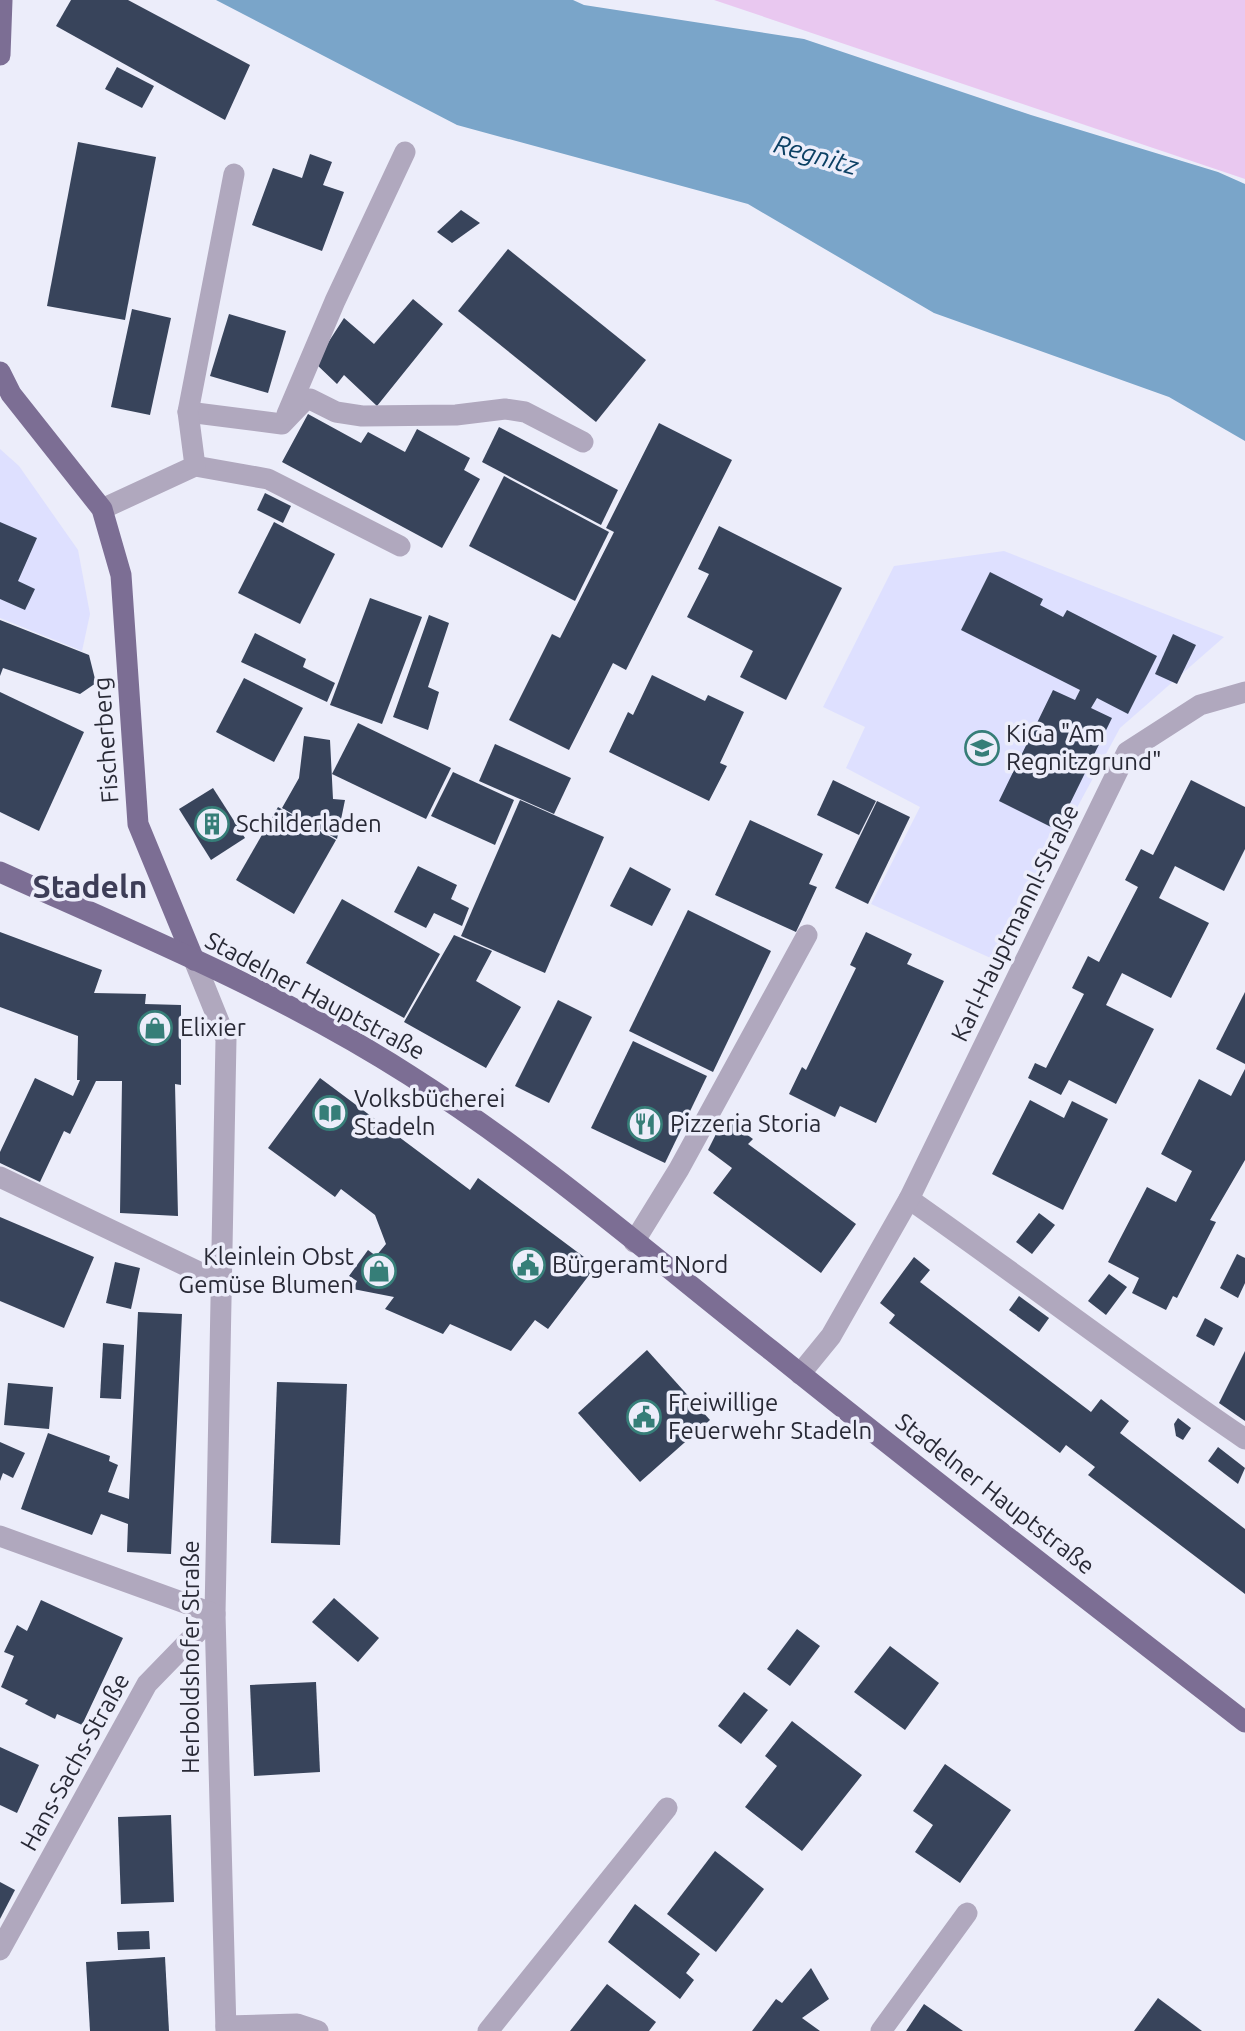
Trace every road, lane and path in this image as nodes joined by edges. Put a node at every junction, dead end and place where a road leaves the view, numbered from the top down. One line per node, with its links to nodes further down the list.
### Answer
1 (2, 0): 2 (main road)
2 (0, 55)
3 (405, 152): 7 (street)
4 (234, 174): 6 (street)
5 (0, 372): 10 (main road, Fischerberg)
6 (188, 412): 7 (street); 9 (street)
7 (284, 423): 8 (street)
8 (583, 442)
9 (195, 466): 10 (street); 11 (street)
10 (102, 509): 15 (main road, Fischerberg)
11 (400, 546)
12 (1245, 692): 17 (street, Karl-Hauptmannl-Straße)
13 (0, 872): 15 (main road, Stadelner Hauptstraße)
14 (807, 935): 18 (street)
15 (194, 960): 18 (main road, Stadelner Hauptstraße); 19 (street, Herboldshofer Straße)
16 (0, 1177): 19 (street)
17 (909, 1199): 20 (street, Karl-Hauptmannl-Straße); 21 (street)
18 (634, 1242): 20 (main road, Stadelner Hauptstraße)
19 (222, 1283): 23 (street, Herboldshofer Straße)
20 (800, 1374): 24 (main road, Stadelner Hauptstraße)
21 (1245, 1439)
22 (0, 1536): 23 (street)
23 (215, 1614): 27 (street, Hans-Sachs-Straße); 28 (street, Herboldshofer Straße)
24 (1245, 1722)
25 (667, 1808): 30 (street)
26 (967, 1913): 31 (street)
27 (0, 1950)
28 (226, 2029): 29 (street)
29 (318, 2031)
30 (488, 2031)
31 (881, 2031)

